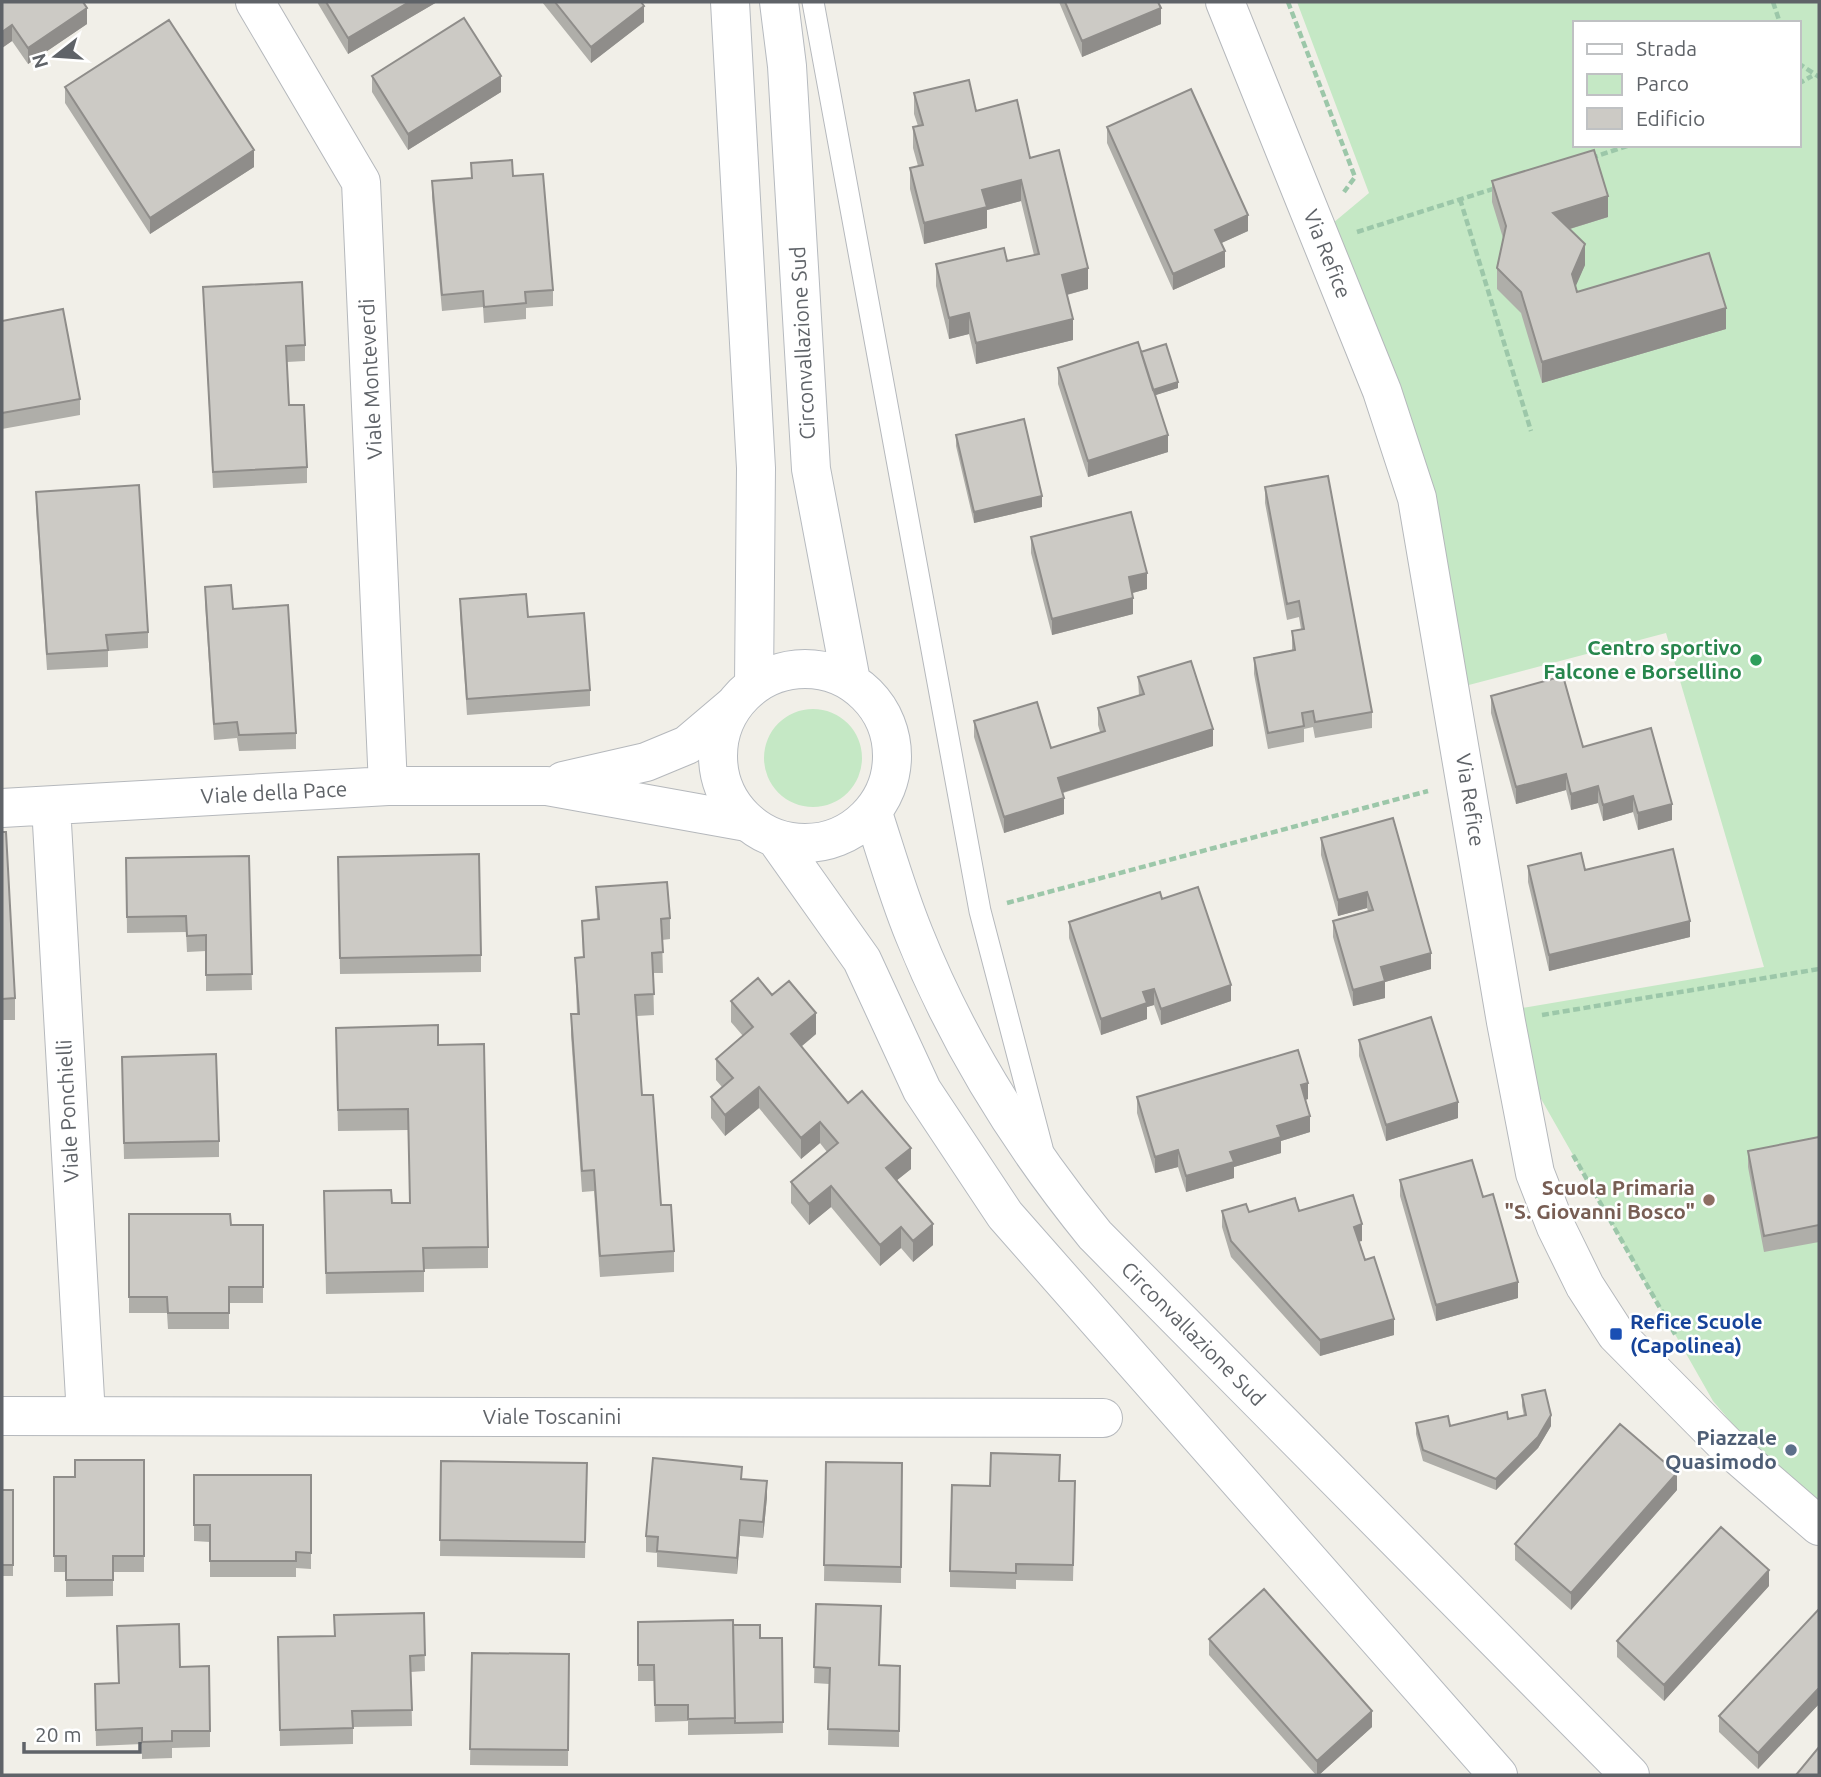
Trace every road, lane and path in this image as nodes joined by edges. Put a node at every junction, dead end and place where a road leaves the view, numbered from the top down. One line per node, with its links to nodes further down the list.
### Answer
1 (255, 2): 20 (street, Viale Monteverdi)
2 (730, 2): 19 (street)
3 (779, 2): 18 (street, Circonvallazione Sud)
4 (813, 2): 28 (lane)
5 (1225, 2): 16 (street, Via Refice)
6 (1773, 2): 7 (path)
7 (1779, 21)
8 (1800, 65): 9 (path)
9 (1812, 76): 10 (path); 11 (path)
10 (1819, 77)
11 (1800, 83)
12 (1624, 147): 13 (path)
13 (1578, 162)
14 (1499, 187): 15 (path)
15 (1460, 199): 16 (path); 17 (path)
16 (1323, 242): 32 (street, Via Refice)
17 (1531, 431)
18 (851, 681): 19 (street); 24 (street)
19 (743, 696): 21 (street, Viale della Pace); 25 (street)
20 (388, 786): 21 (street, Viale della Pace); 22 (street, Viale della Pace)
21 (547, 786): 25 (street, Viale della Pace)
22 (51, 806): 23 (street, Viale della Pace); 30 (street, Viale Ponchielli)
23 (2, 808)
24 (873, 813): 25 (street); 28 (street, Circonvallazione Sud)
25 (762, 831): 33 (street)
26 (1819, 969): 27 (path)
27 (1538, 1015)
28 (1050, 1180): 34 (street, Circonvallazione Sud)
29 (2, 1416): 30 (street, Viale Toscanini)
30 (86, 1416): 31 (street, Viale Toscanini)
31 (1103, 1418)
32 (1819, 1526)
33 (1498, 1775)
34 (1630, 1775)

